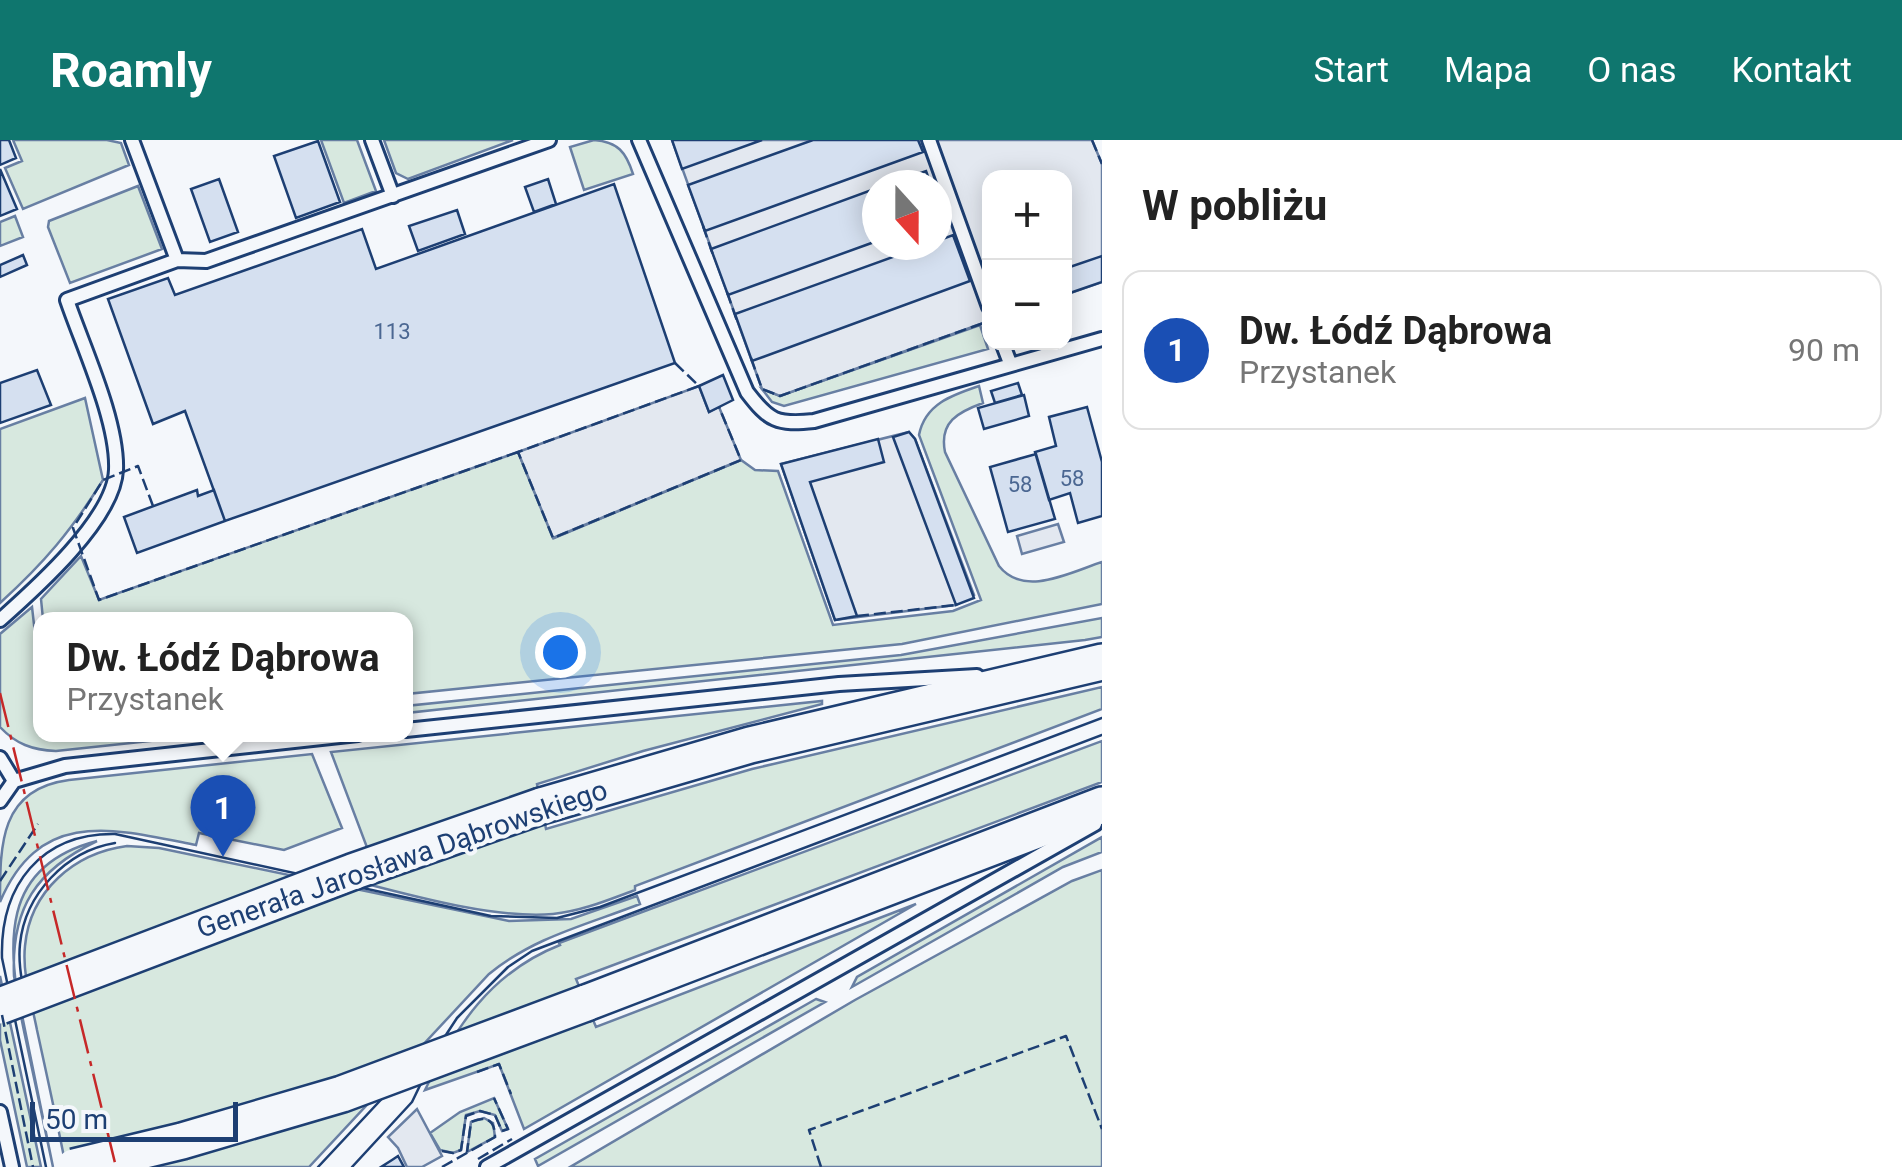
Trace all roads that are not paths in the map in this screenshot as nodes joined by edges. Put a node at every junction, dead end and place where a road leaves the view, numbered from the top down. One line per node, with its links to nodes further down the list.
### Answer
1 (132, 140): 7 (lane)
2 (372, 140): 6 (lane)
3 (549, 140): 6 (lane)
4 (639, 140): 11 (lane)
5 (928, 140): 8 (lane)
6 (393, 196): 7 (lane)
7 (177, 260): 12 (lane)
8 (982, 286)
9 (1102, 339): 11 (lane)
10 (1005, 350): 11 (lane)
11 (1010, 363)
12 (0, 620)
13 (1102, 662): 14 (main road, Generała Jarosława Dąbrowskiego)
14 (1064, 671): 15 (lane); 22 (main road, Generała Jarosława Dąbrowskiego, bridge)
15 (413, 729)
16 (285, 742): 18 (lane)
17 (0, 758): 18 (lane)
18 (14, 781): 19 (lane)
19 (0, 801)
20 (1102, 805): 25 (main road, bridge)
21 (1102, 820): 26 (lane)
22 (0, 1006)
23 (0, 1112): 24 (lane)
24 (12, 1167)
25 (74, 1167)
26 (487, 1167)

